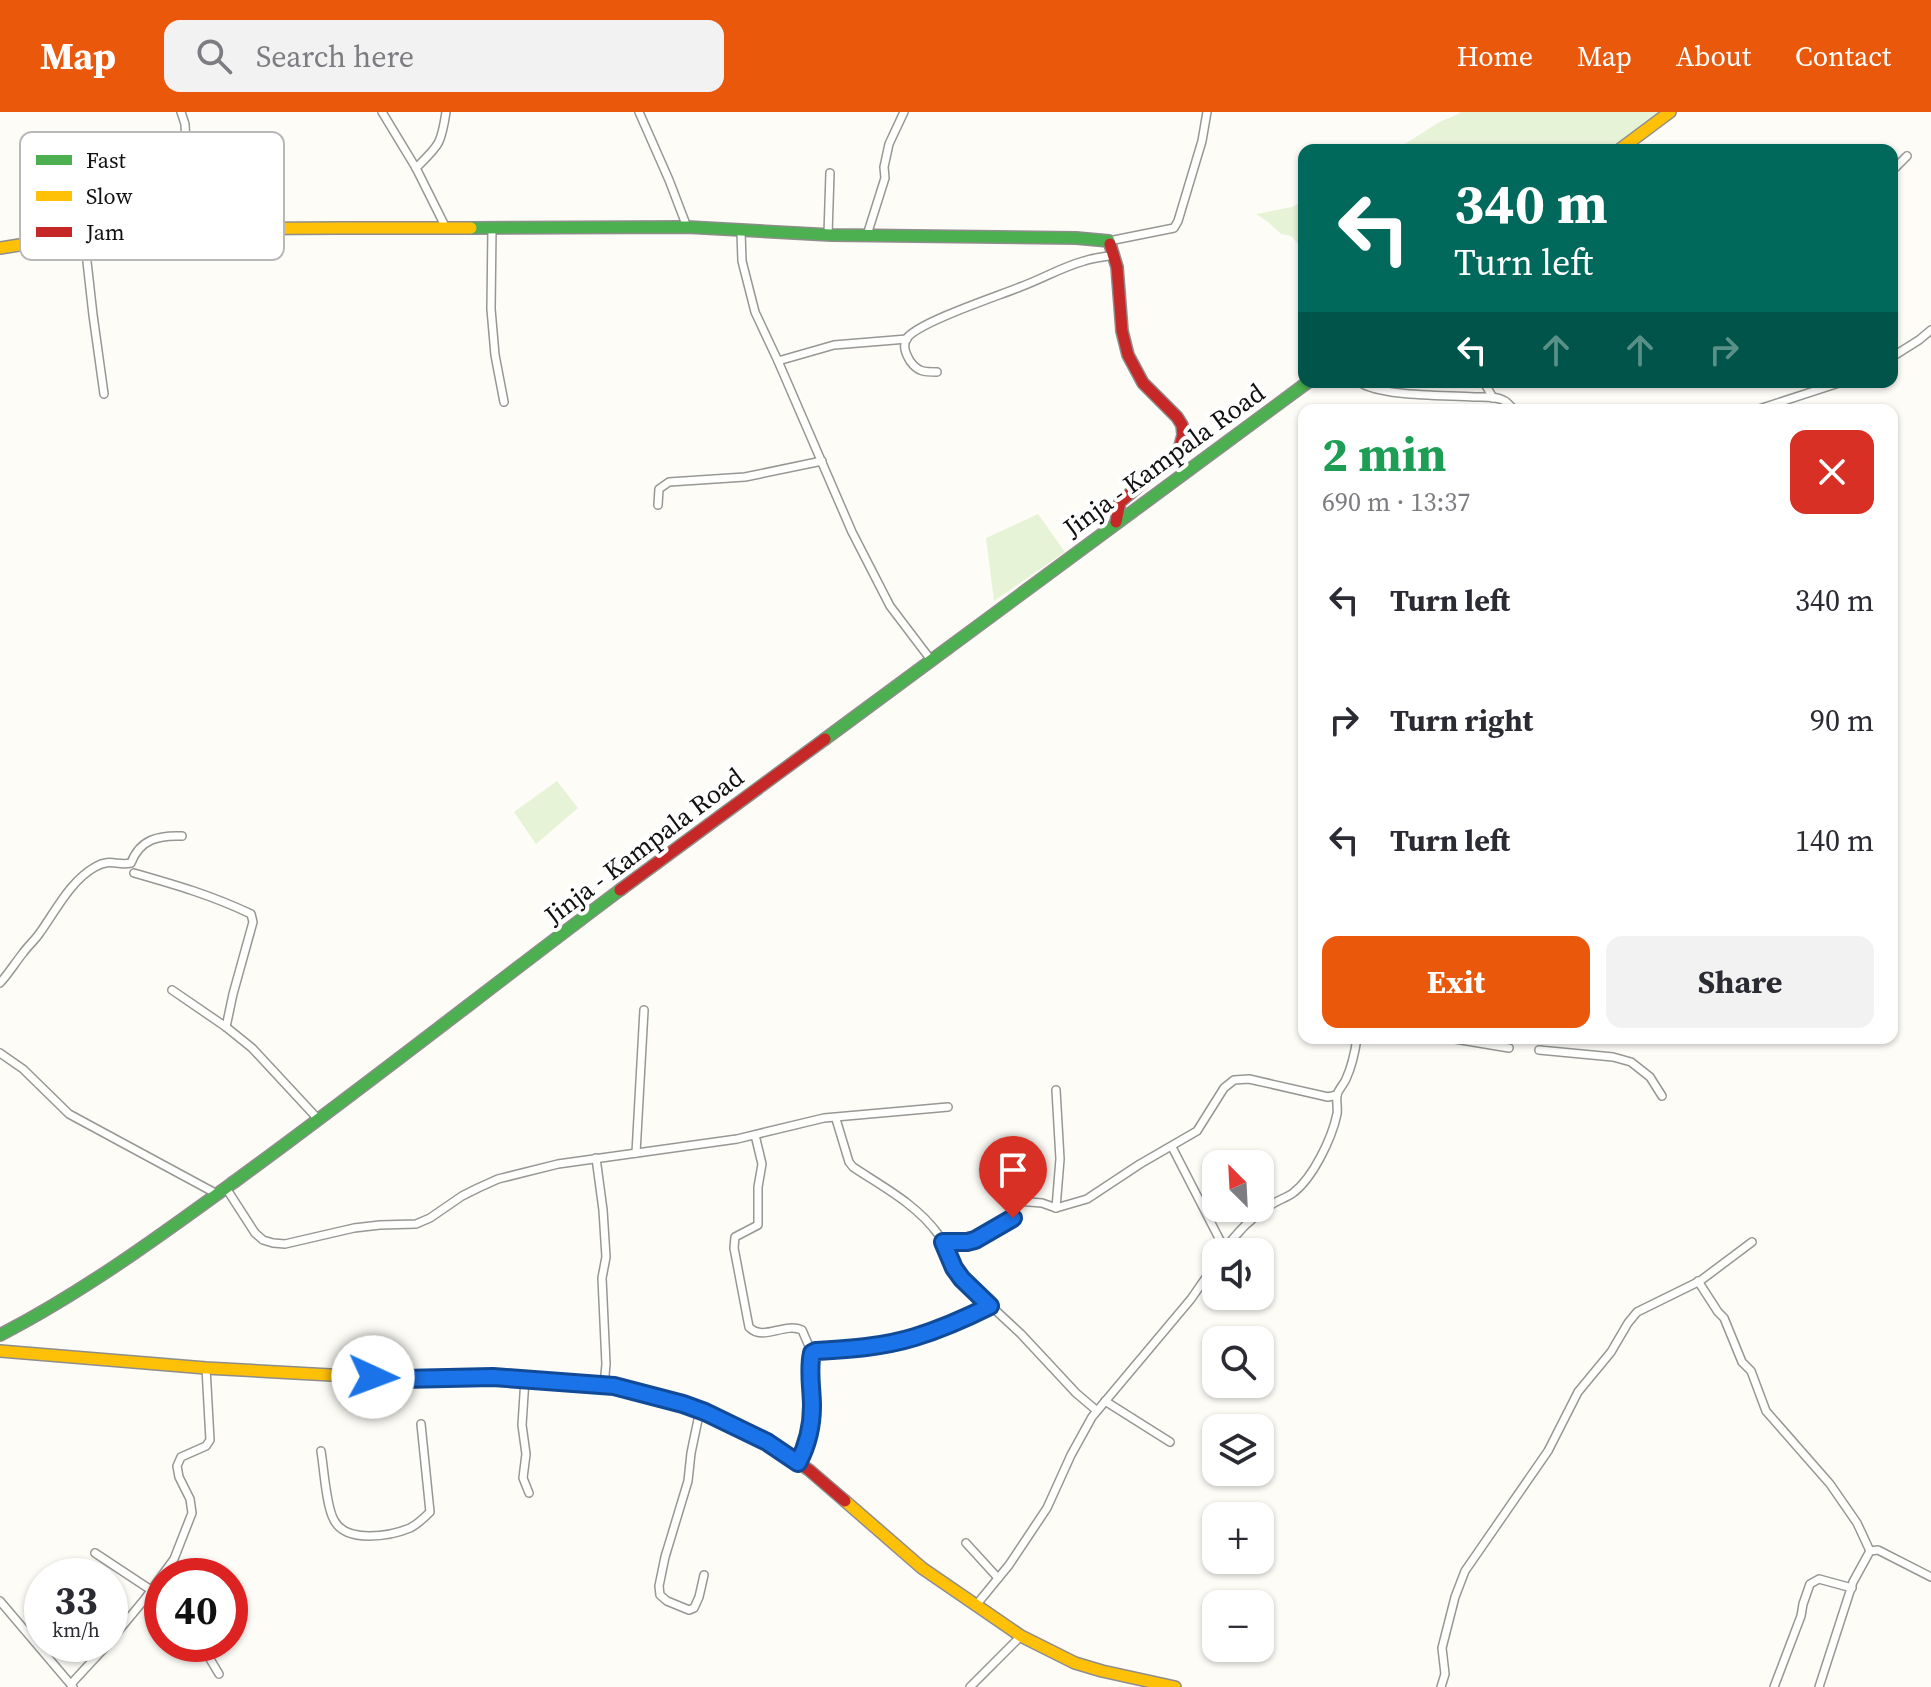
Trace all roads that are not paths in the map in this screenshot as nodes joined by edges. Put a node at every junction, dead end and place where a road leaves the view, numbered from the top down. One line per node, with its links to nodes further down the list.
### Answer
1 (181, 112): 8 (street)
2 (382, 112): 12 (street)
3 (446, 112): 12 (street)
4 (639, 112): 14 (street)
5 (904, 112): 20 (street)
6 (1207, 112): 21 (street)
7 (1670, 112): 9 (main road)
8 (185, 132)
9 (1627, 144)
10 (1907, 156): 11 (street)
11 (1898, 165)
12 (416, 168): 15 (street)
13 (830, 173): 19 (street)
14 (687, 227): 16 (main road); 18 (main road)
15 (446, 228): 16 (main road); 17 (main road)
16 (492, 228): 37 (street)
17 (284, 229)
18 (741, 232): 19 (main road); 29 (street)
19 (828, 234): 20 (main road)
20 (867, 235): 21 (main road)
21 (1109, 241): 24 (main road)
22 (20, 245): 23 (main road)
23 (0, 248)
24 (1114, 255): 27 (street); 42 (main road)
25 (87, 260): 35 (street)
26 (1931, 330): 28 (street)
27 (907, 339): 29 (street); 30 (street)
28 (1898, 353)
29 (778, 361): 40 (street)
30 (937, 372)
31 (1300, 388): 42 (main road, Jinja - Kampala Road)
32 (1377, 388): 36 (street)
33 (1487, 388): 36 (street)
34 (1824, 388): 39 (street)
35 (104, 394)
36 (1493, 398): 38 (street)
37 (504, 402)
38 (1509, 404)
39 (1774, 404)
40 (822, 461): 41 (street); 43 (street)
41 (658, 505)
42 (1116, 522): 43 (main road, Jinja - Kampala Road)
43 (931, 660): 59 (main road, Jinja - Kampala Road)
44 (182, 836): 46 (street)
45 (134, 873): 49 (street)
46 (0, 983)
47 (172, 990): 49 (street)
48 (644, 1010): 63 (street)
49 (226, 1027): 59 (street)
50 (1356, 1044): 56 (street)
51 (1485, 1044): 52 (street)
52 (1509, 1048)
53 (1539, 1050): 57 (street)
54 (0, 1053): 65 (street)
55 (1056, 1090): 66 (street)
56 (1337, 1095): 62 (street); 68 (street)
57 (1662, 1096)
58 (948, 1107): 60 (street)
59 (318, 1119): 65 (main road, Jinja - Kampala Road)
60 (836, 1119): 61 (street); 69 (street)
61 (755, 1135): 63 (street); 76 (street)
62 (1172, 1147): 66 (street); 67 (street)
63 (636, 1153): 64 (street)
64 (596, 1158): 65 (street); 79 (street)
65 (221, 1191): 74 (main road, Jinja - Kampala Road)
66 (1056, 1208): 69 (street)
67 (1218, 1238)
68 (1233, 1238)
69 (943, 1242): 73 (street)
70 (1752, 1242): 71 (street)
71 (1698, 1281): 89 (street); 108 (street)
72 (1202, 1283): 80 (street)
73 (990, 1306): 76 (street); 82 (street)
74 (0, 1335)
75 (0, 1351): 77 (main road)
76 (812, 1353): 86 (street)
77 (206, 1368): 78 (main road); 91 (street)
78 (525, 1379): 79 (main road); 87 (street)
79 (604, 1386): 81 (main road)
80 (1105, 1401): 82 (street); 84 (street)
81 (700, 1410): 86 (main road); 92 (street)
82 (1096, 1410): 94 (street)
83 (421, 1424): 85 (street)
84 (1170, 1442)
85 (321, 1451)
86 (798, 1463): 99 (main road)
87 (529, 1493)
88 (966, 1543): 94 (street)
89 (1870, 1551): 93 (street); 96 (street)
90 (95, 1553): 95 (street)
91 (174, 1558)
92 (704, 1575)
93 (1931, 1577)
94 (998, 1578): 99 (street)
95 (144, 1585)
96 (1852, 1588): 109 (street); 110 (street)
97 (144, 1599): 100 (street)
98 (0, 1601): 105 (street)
99 (977, 1604): 101 (main road)
100 (128, 1619)
101 (1021, 1636): 106 (street); 107 (main road)
102 (93, 1662): 105 (street)
103 (212, 1662): 104 (street)
104 (219, 1674)
105 (72, 1686)
106 (970, 1687)
107 (1175, 1687)
108 (1441, 1687)
109 (1774, 1687)
110 (1819, 1687)

